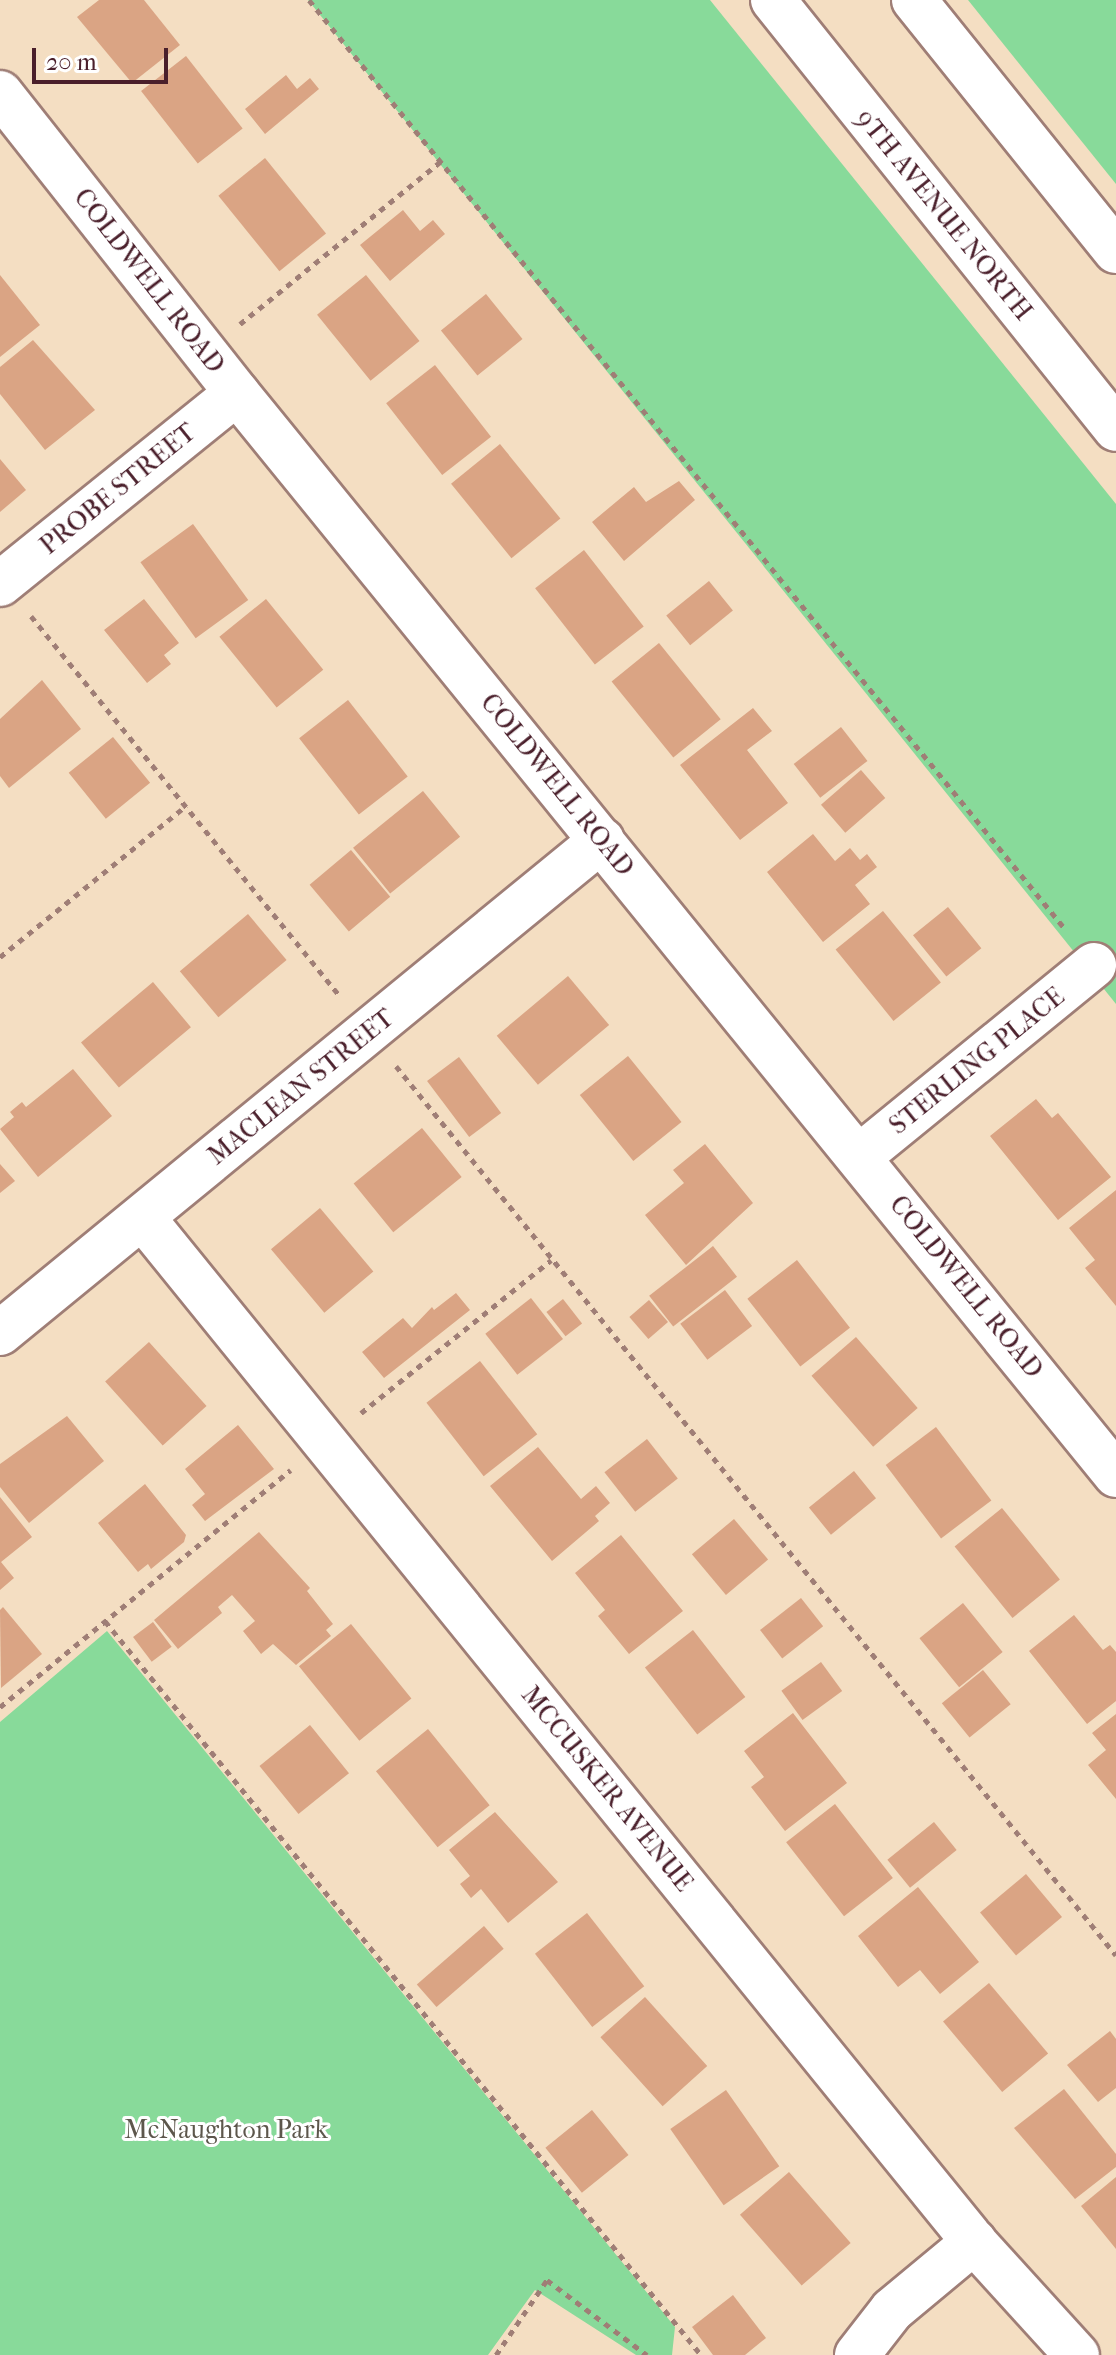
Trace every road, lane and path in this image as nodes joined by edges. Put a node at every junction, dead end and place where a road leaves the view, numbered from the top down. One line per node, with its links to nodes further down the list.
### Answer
1 (309, 0): 5 (path)
2 (773, 0): 9 (street, 9TH AVENUE NORTH)
3 (914, 0): 6 (street)
4 (0, 93): 7 (street, COLDWELL ROAD)
5 (441, 161): 7 (path); 14 (path)
6 (1116, 251)
7 (205, 352): 8 (street, COLDWELL ROAD)
8 (237, 393): 10 (street, PROBE STREET); 12 (street, COLDWELL ROAD)
9 (1116, 429)
10 (2, 583): 11 (path)
11 (186, 806): 13 (path); 15 (path)
12 (602, 840): 15 (street, MACLEAN STREET); 16 (street, COLDWELL ROAD)
13 (0, 957)
14 (1094, 965): 16 (street, STERLING PLACE)
15 (368, 1032): 17 (street, MACLEAN STREET); 18 (path)
16 (860, 1156): 21 (street, COLDWELL ROAD)
17 (143, 1218): 19 (street, MACLEAN STREET); 20 (street, MCCUSKER AVENUE)
18 (551, 1260): 20 (path); 24 (path)
19 (0, 1333)
20 (325, 1442): 22 (path); 25 (street, MCCUSKER AVENUE)
21 (1116, 1475)
22 (105, 1621): 23 (path); 28 (path)
23 (0, 1707)
24 (1116, 1955)
25 (974, 2242): 29 (street); 30 (street, MCCUSKER AVENUE)
26 (496, 2355): 27 (path)
27 (647, 2355)
28 (701, 2355)
29 (857, 2355)
30 (1077, 2355)

